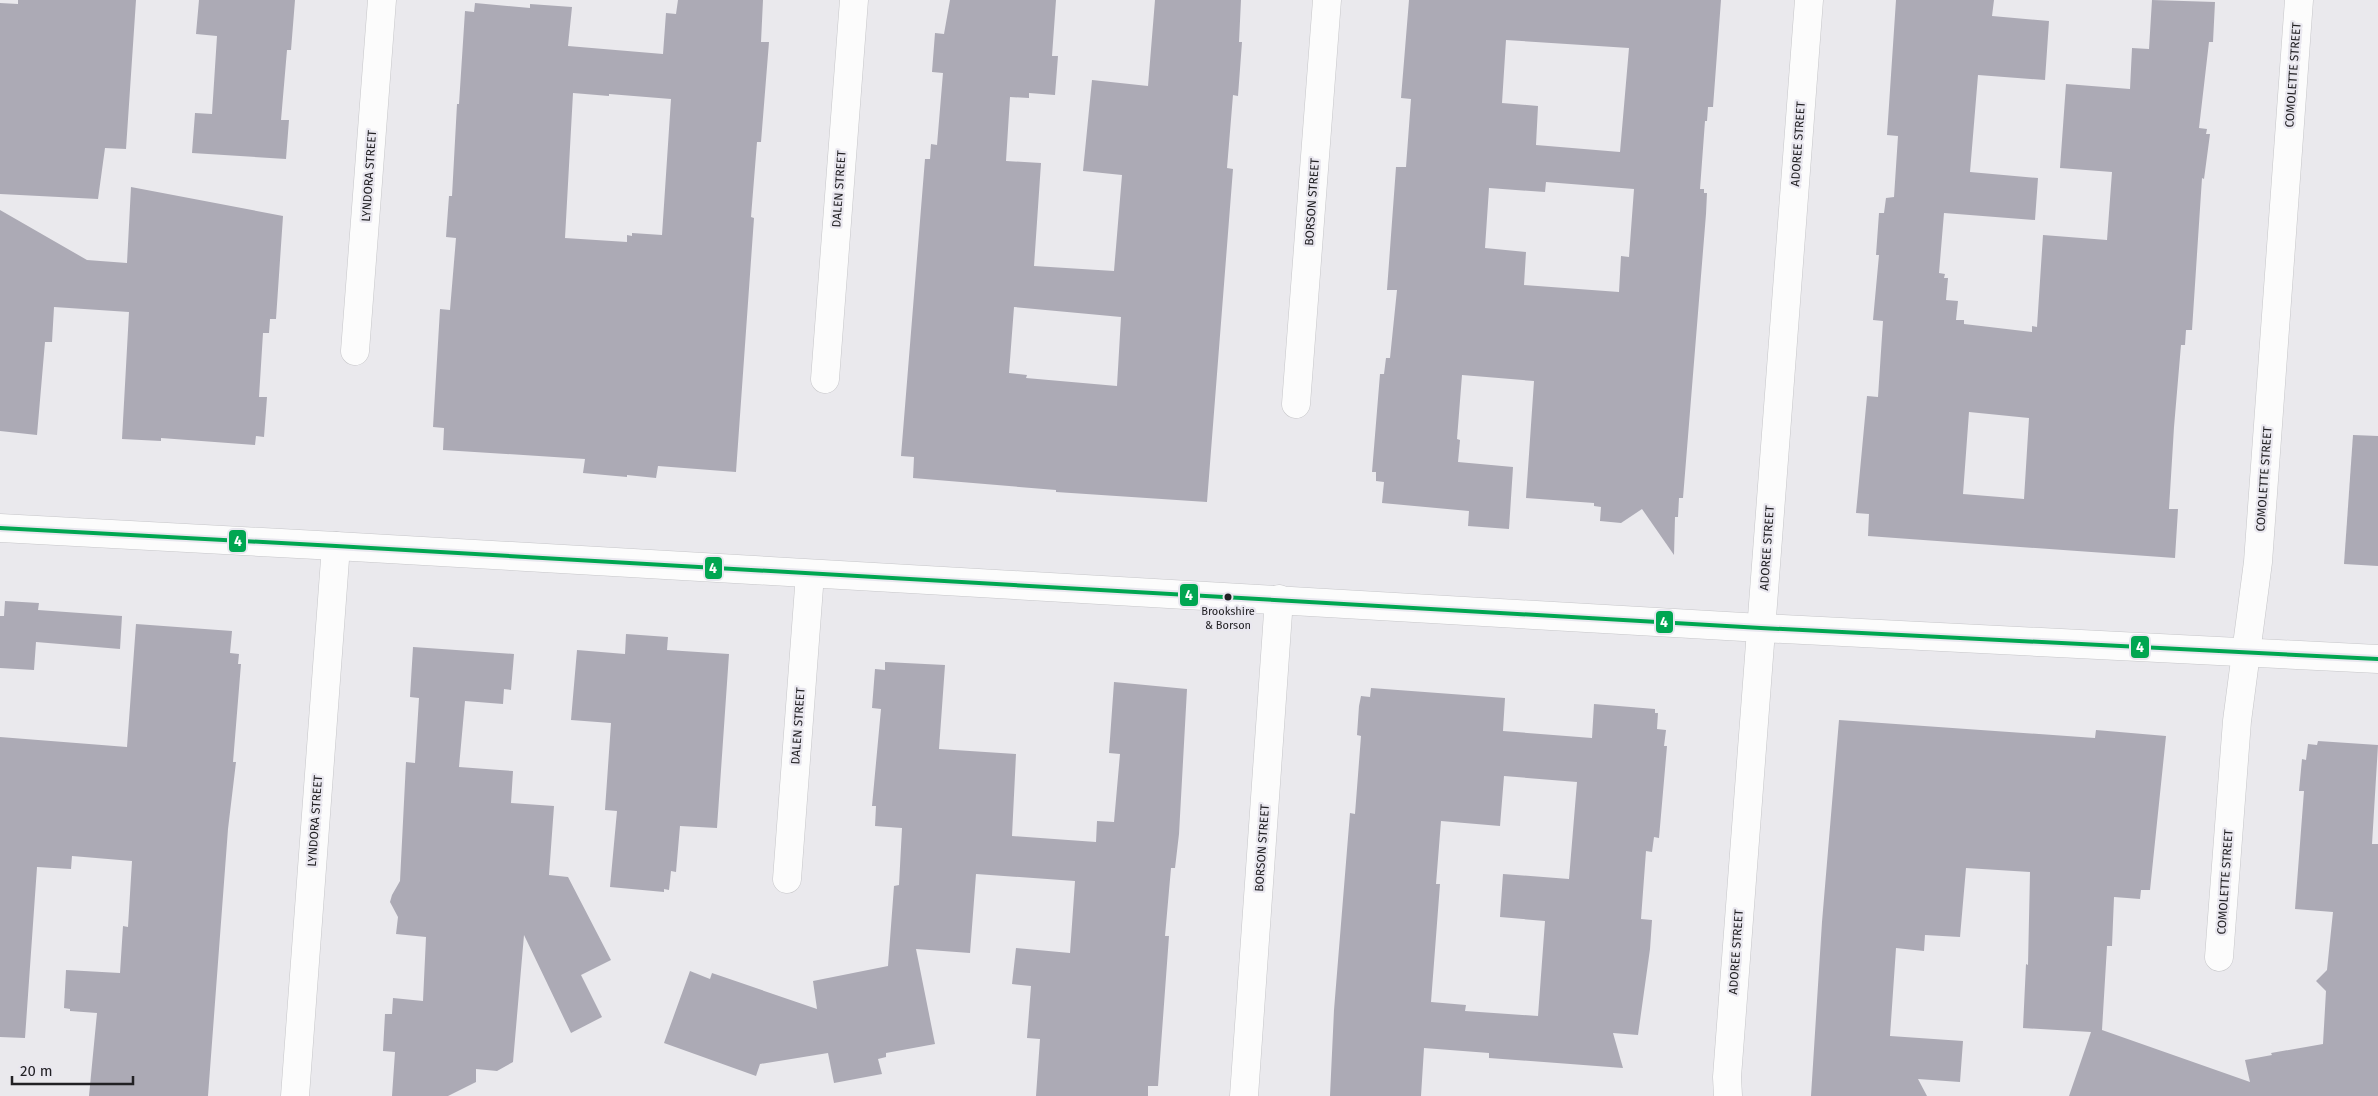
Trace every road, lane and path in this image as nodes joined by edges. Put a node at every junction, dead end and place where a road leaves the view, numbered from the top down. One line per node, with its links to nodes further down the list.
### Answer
1 (382, 0): 6 (street, LYNDORA STREET)
2 (854, 0): 7 (street, DALEN STREET)
3 (1327, 0): 8 (street, BORSON STREET)
4 (1809, 0): 13 (street, ADOREE STREET)
5 (2298, 0): 14 (street, COMOLETTE STREET)
6 (355, 351)
7 (825, 378)
8 (1296, 404)
9 (0, 528): 10 (street)
10 (336, 546): 11 (street); 18 (street, LYNDORA STREET)
11 (810, 574): 12 (street); 16 (street, DALEN STREET)
12 (1279, 599): 13 (street); 19 (street, BORSON STREET)
13 (1761, 628): 14 (street); 20 (street, ADOREE STREET)
14 (2247, 652): 15 (street); 17 (street, COMOLETTE STREET)
15 (2378, 659)
16 (787, 879)
17 (2219, 957)
18 (295, 1096)
19 (1244, 1096)
20 (1728, 1096)

